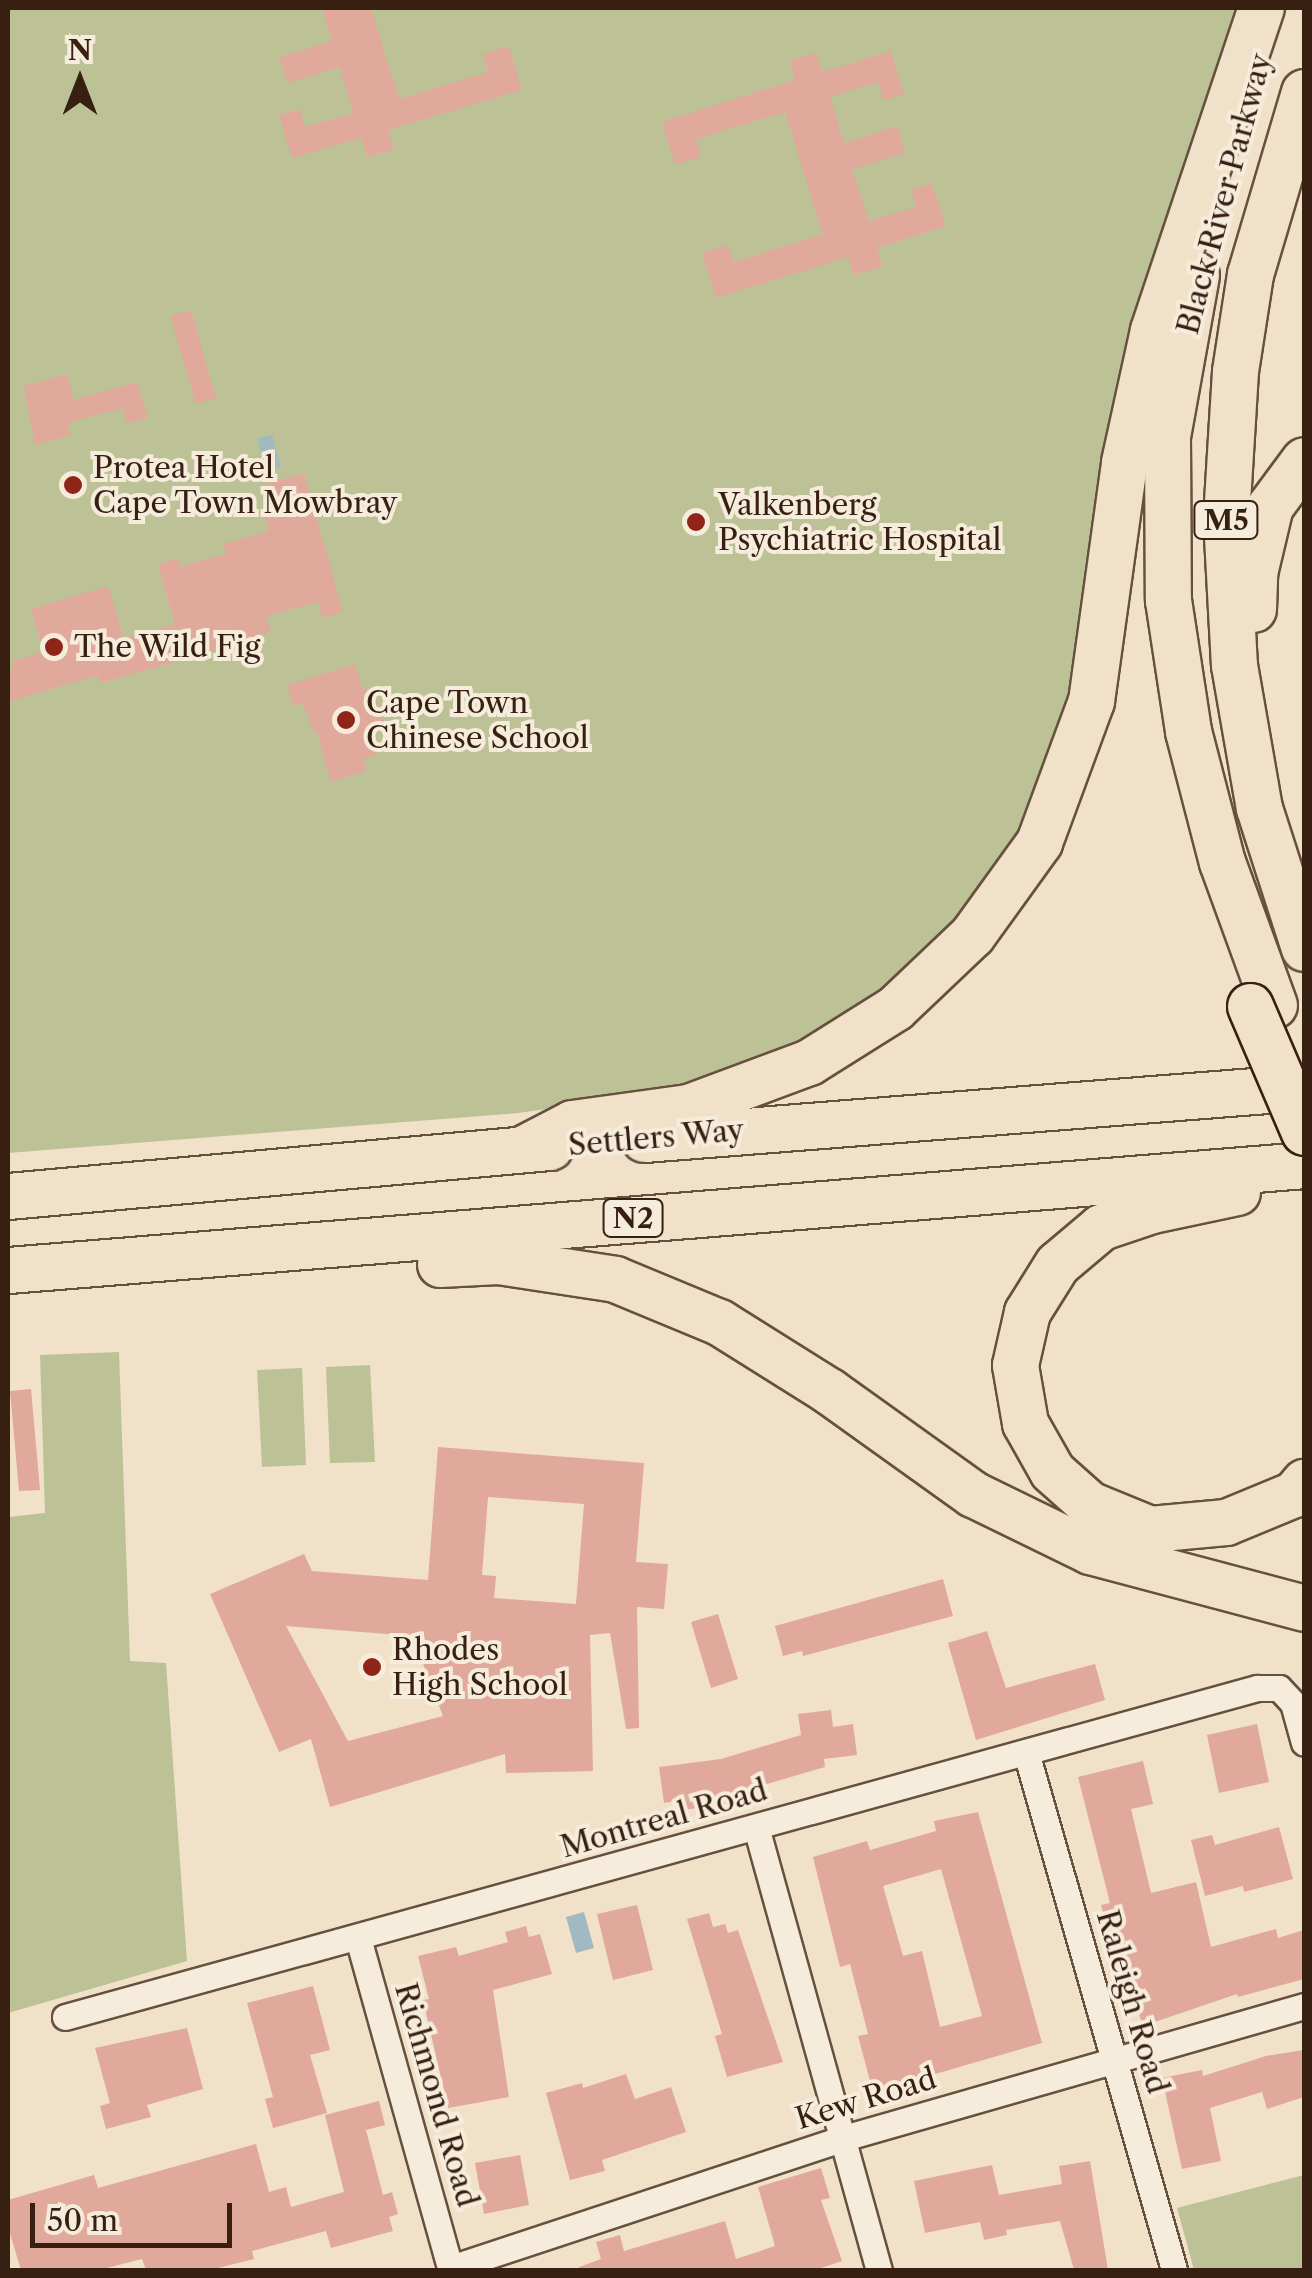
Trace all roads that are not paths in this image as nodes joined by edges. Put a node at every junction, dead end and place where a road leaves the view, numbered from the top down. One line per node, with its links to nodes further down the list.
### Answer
1 (1261, 8): 10 (highway)
2 (1277, 8): 7 (highway, Black River Parkway / M5)
3 (1304, 92): 6 (highway, Black River Parkway / M5)
4 (1304, 460): 5 (highway)
5 (1304, 939)
6 (1304, 948)
7 (1262, 1005): 8 (highway, Black River Parkway / M5); 9 (highway, bridge)
8 (1304, 1082): 10 (highway, Settlers Way)
9 (1304, 1132)
10 (522, 1149): 12 (highway, Settlers Way)
11 (1304, 1166): 13 (highway, N2); 15 (highway)
12 (8, 1196)
13 (182, 1256): 14 (highway, N2); 16 (highway)
14 (8, 1270)
15 (1304, 1482)
16 (1304, 1608)
17 (1304, 1742): 18 (street, Montreal Road)
18 (1026, 1752): 19 (street, Montreal Road); 23 (street, Raleigh Road)
19 (756, 1827): 20 (street, Montreal Road); 24 (street)
20 (358, 1938): 22 (street, Montreal Road); 25 (street, Richmond Road)
21 (1304, 2006): 23 (street, Kew Road)
22 (66, 2017)
23 (1115, 2060): 24 (street, Kew Road); 27 (street, Raleigh Road)
24 (840, 2139): 25 (street, Kew Road); 26 (street)
25 (451, 2269)
26 (879, 2270)
27 (1174, 2270)

